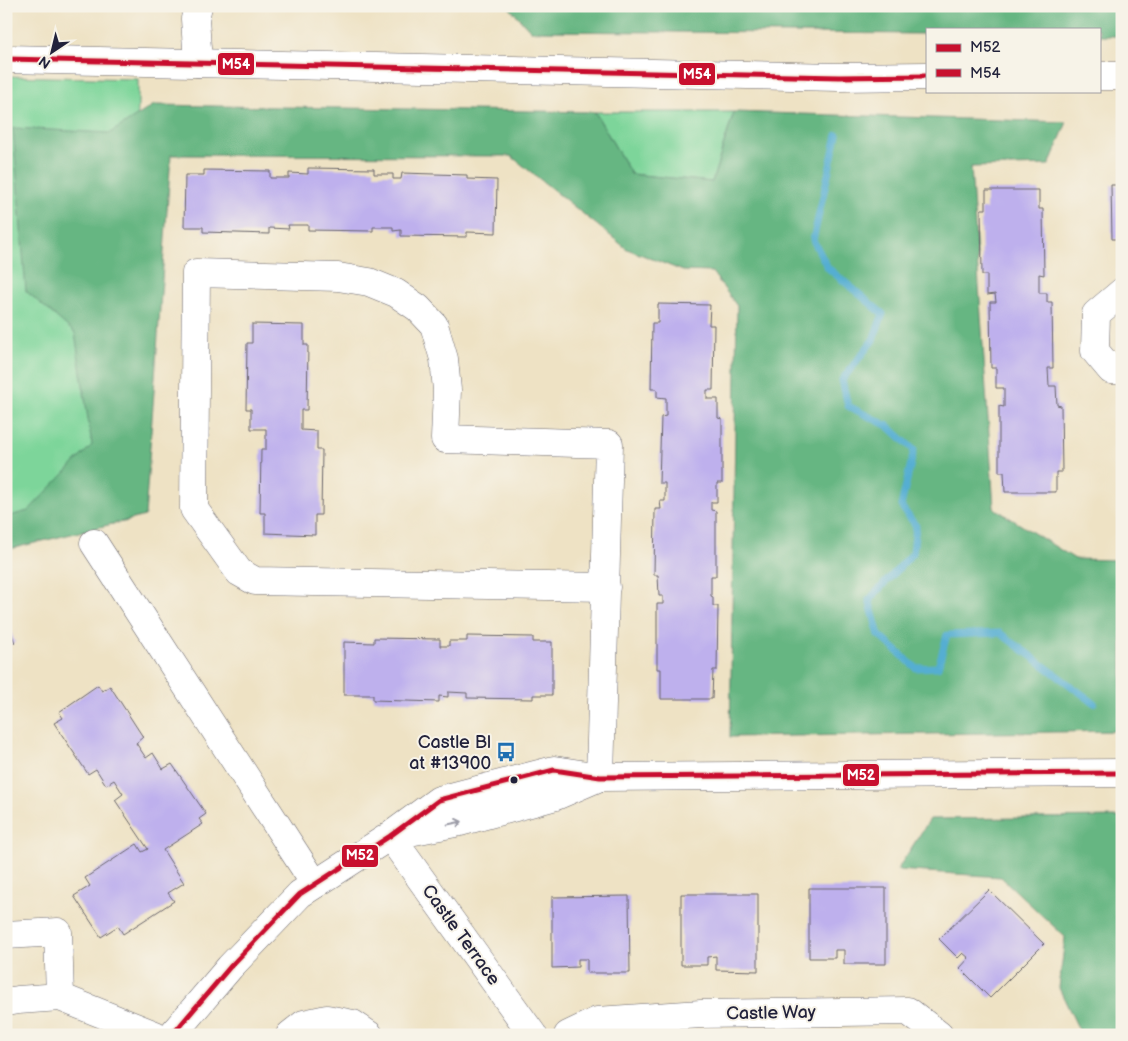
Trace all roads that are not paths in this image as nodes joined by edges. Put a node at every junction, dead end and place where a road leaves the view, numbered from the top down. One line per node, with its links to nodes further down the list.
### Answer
1 (198, 6): 3 (street)
2 (6, 58): 3 (street)
3 (198, 63): 4 (street)
4 (926, 76)
5 (1100, 76): 6 (street)
6 (1122, 76)
7 (1122, 292): 8 (street)
8 (1122, 370)
9 (94, 543): 14 (street)
10 (606, 587): 10 (street); 12 (street)
11 (1122, 773): 12 (street)
12 (600, 777): 13 (street)
13 (390, 836): 14 (street); 22 (street, Castle Terrace)
14 (315, 884): 19 (street)
15 (6, 935): 16 (street)
16 (60, 997): 17 (street); 18 (street)
17 (6, 1002)
18 (155, 1035)
19 (172, 1035)
20 (290, 1035): 21 (street)
21 (368, 1035)
22 (533, 1035)
23 (568, 1035): 24 (street, Castle Way)
24 (939, 1035)

